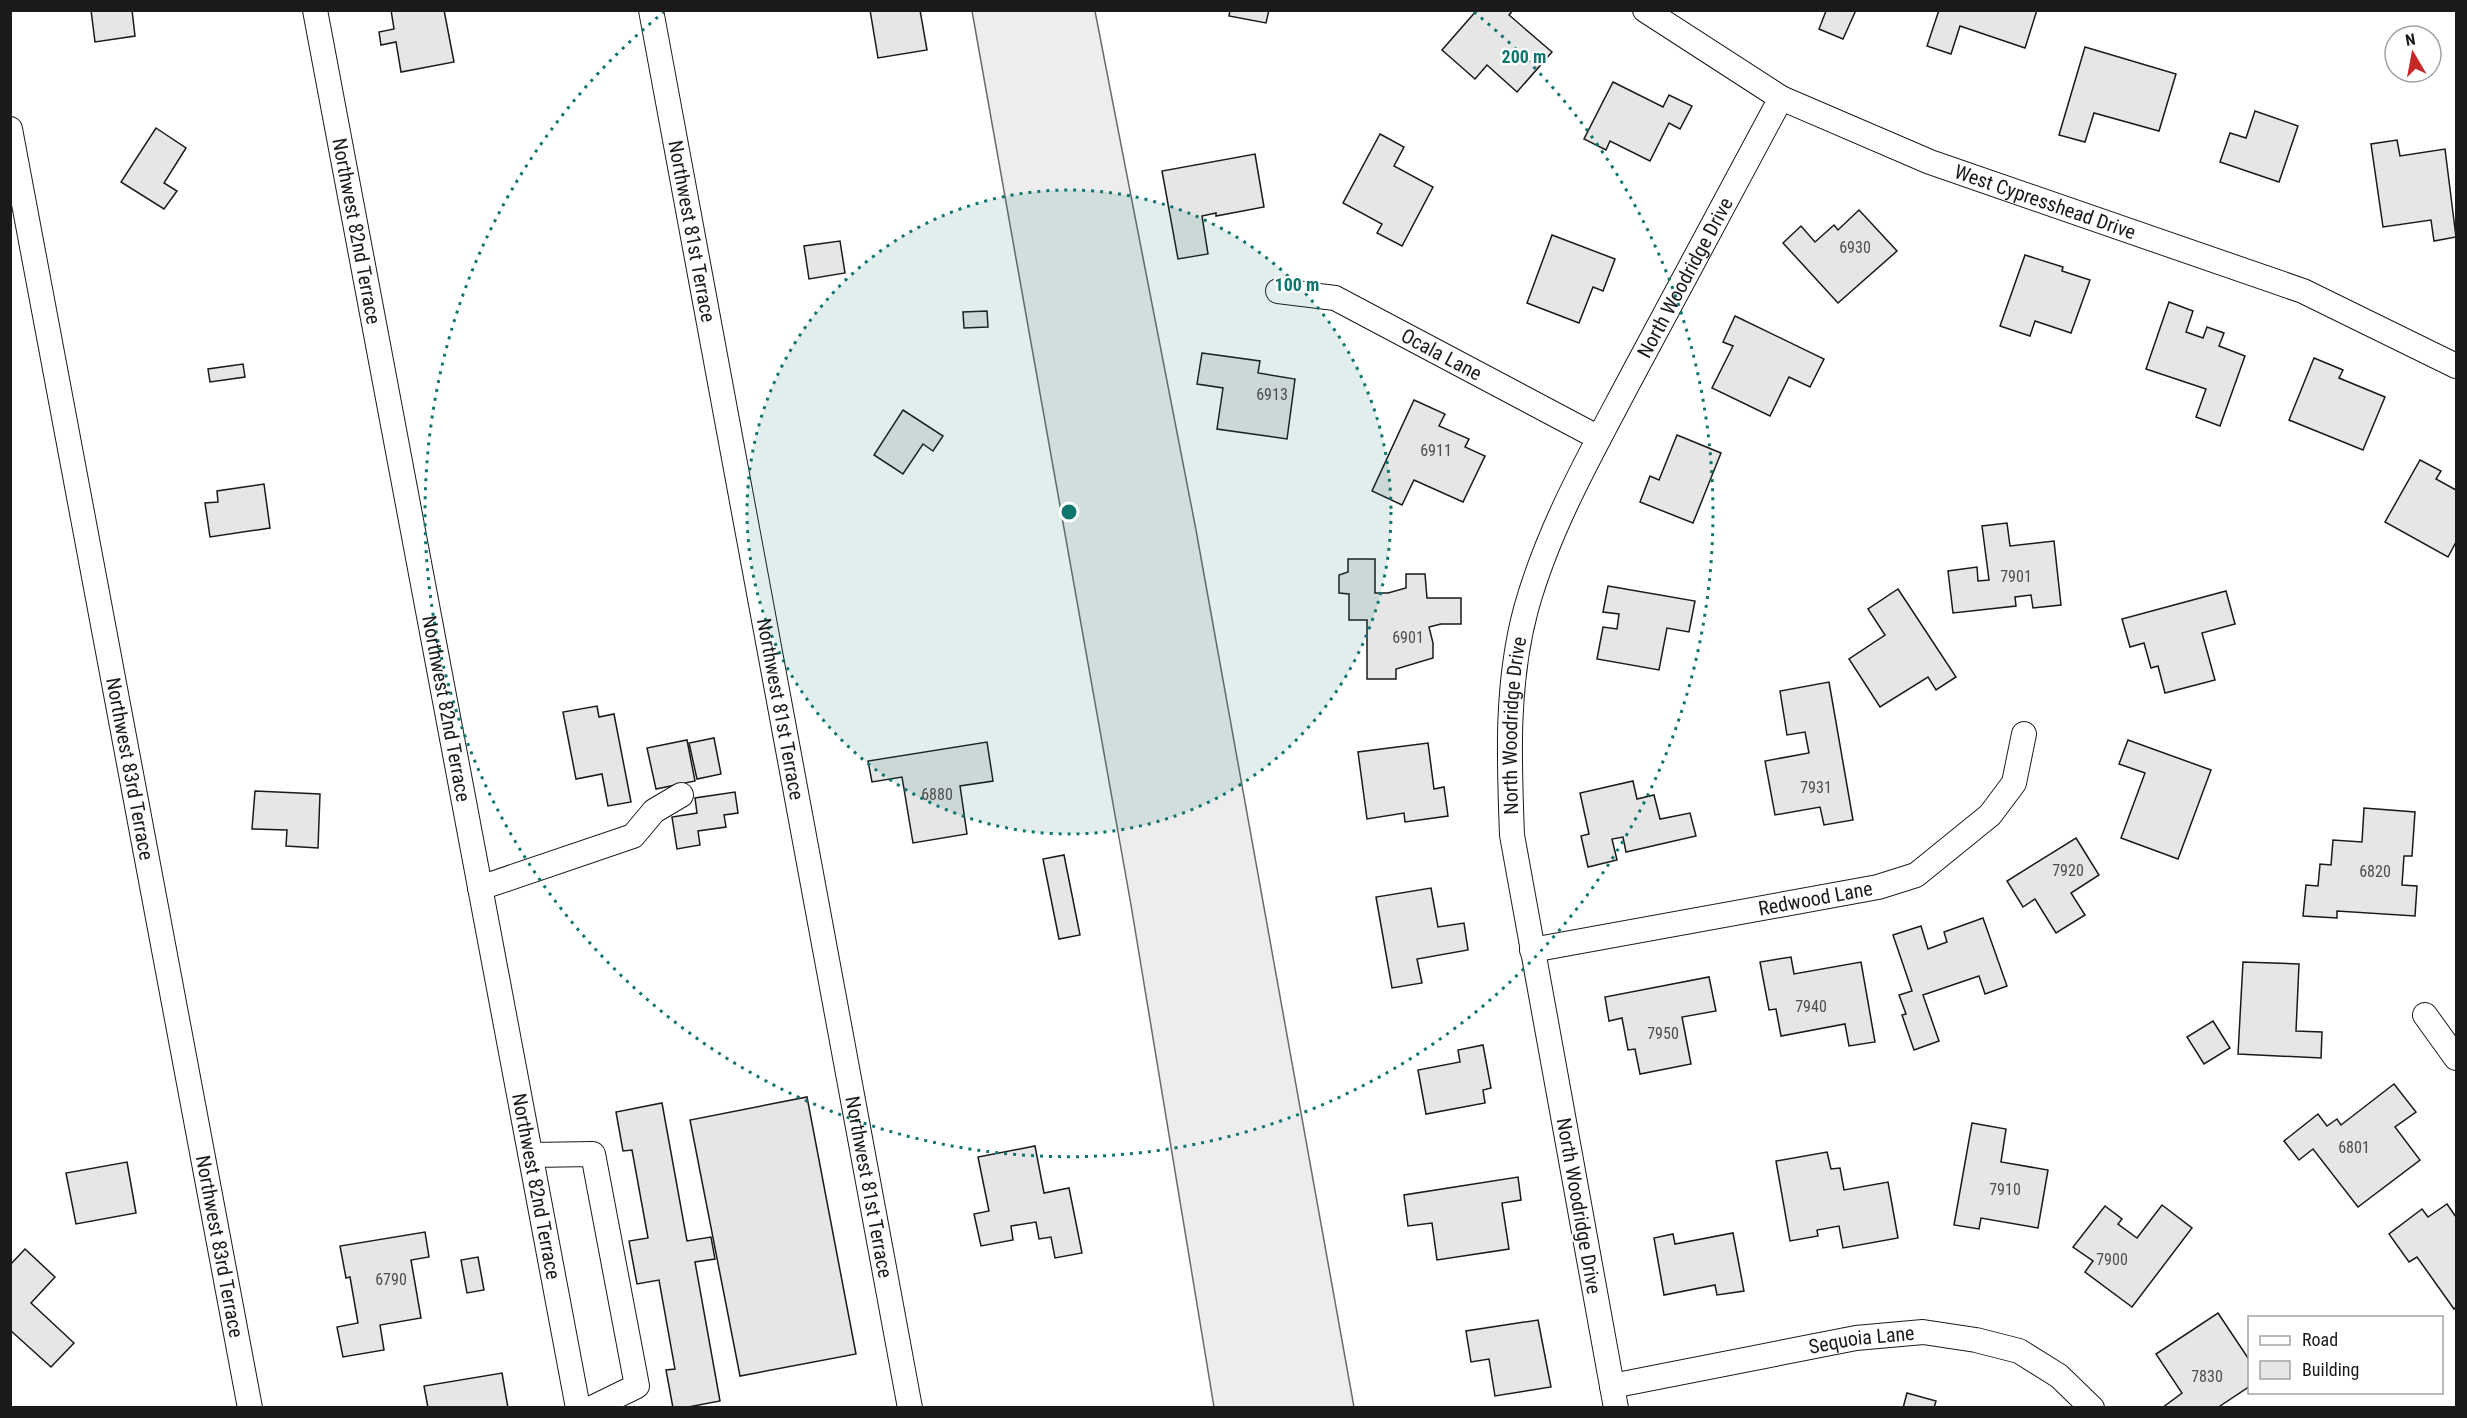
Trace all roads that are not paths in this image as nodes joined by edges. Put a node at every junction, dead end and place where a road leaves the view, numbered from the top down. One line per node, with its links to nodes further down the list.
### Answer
1 (315, 10): 11 (street, Northwest 82nd Terrace)
2 (651, 10): 20 (street, Northwest 81st Terrace)
3 (1645, 10): 4 (street, West Cypresshead Drive)
4 (1781, 98): 7 (street, West Cypresshead Drive); 8 (street, North Woodridge Drive)
5 (10, 129): 17 (street, Northwest 83rd Terrace)
6 (1278, 291): 8 (street, Ocala Lane)
7 (2456, 365)
8 (1599, 438): 12 (street, North Woodridge Drive)
9 (2024, 734): 12 (street, Redwood Lane)
10 (681, 795): 11 (street)
11 (480, 888): 15 (street, Northwest 82nd Terrace)
12 (1532, 950): 16 (street, North Woodridge Drive)
13 (2425, 1015): 14 (street)
14 (2457, 1058)
15 (531, 1155): 18 (street, Northwest 82nd Terrace); 19 (street)
16 (1614, 1397): 21 (street, Sequoia Lane)
17 (250, 1407)
18 (578, 1407)
19 (592, 1407)
20 (910, 1407)
21 (2092, 1407)

